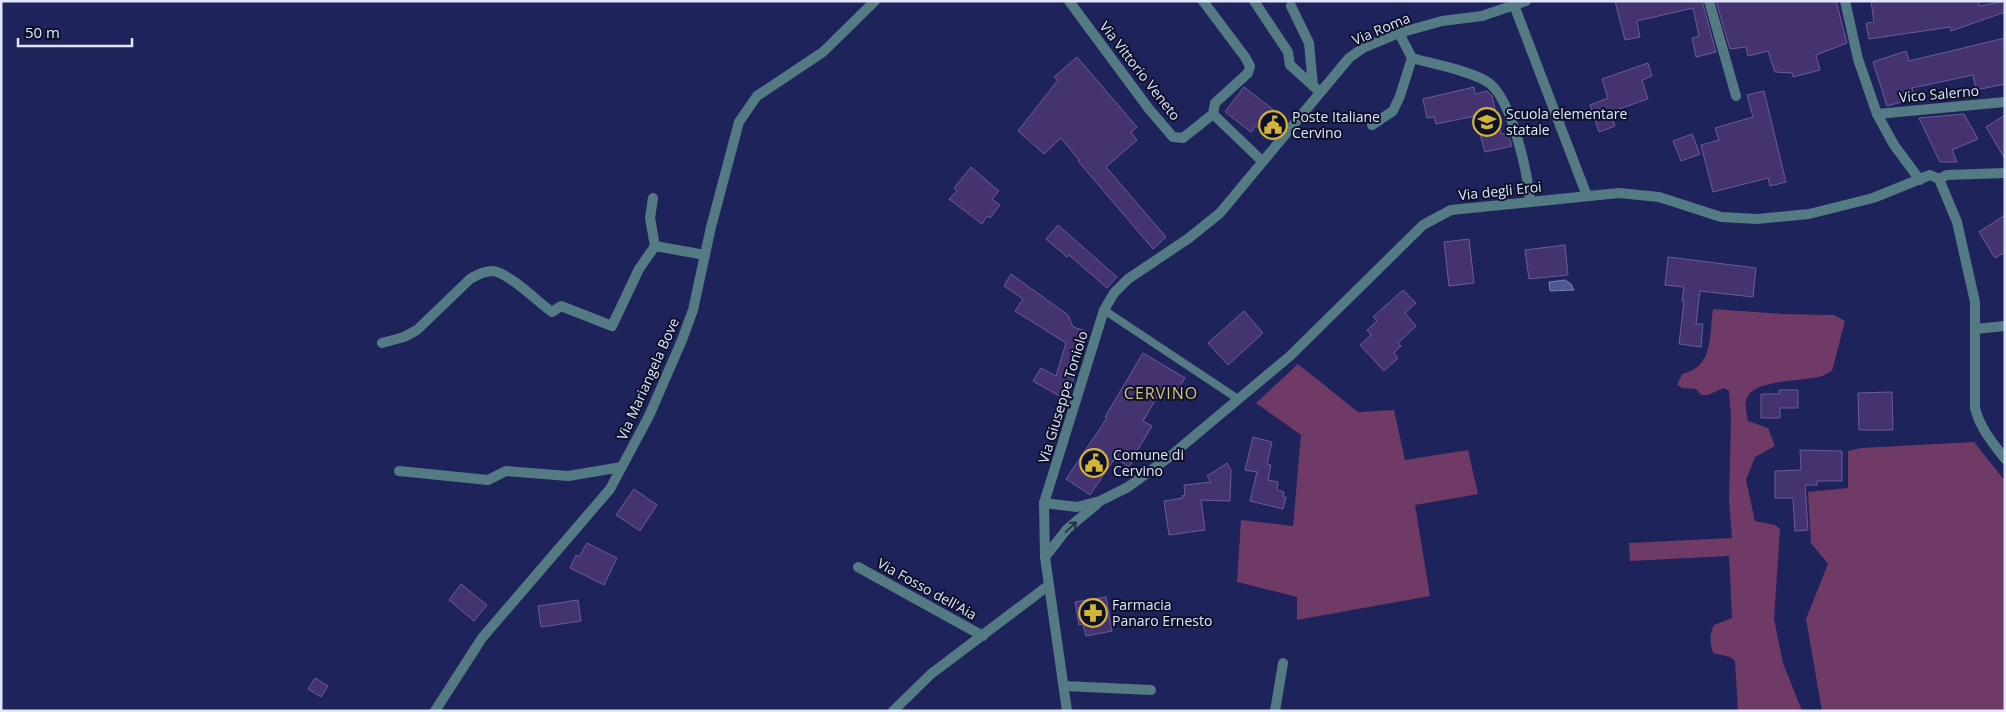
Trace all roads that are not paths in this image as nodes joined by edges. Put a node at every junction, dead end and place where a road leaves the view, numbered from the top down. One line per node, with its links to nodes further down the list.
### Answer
1 (874, 1): 26 (street, Via Mariangela Bove)
2 (1070, 1): 15 (street, Via Vittorio Veneto)
3 (1203, 1): 15 (street)
4 (1254, 1): 12 (street)
5 (1526, 1): 8 (street, Via Roma)
6 (1709, 1): 13 (street)
7 (1845, 1): 16 (street)
8 (1514, 5): 10 (street, Via Roma); 22 (street)
9 (1291, 6): 12 (street)
10 (1399, 33): 11 (street); 12 (street, Via Roma)
11 (1412, 58): 17 (street); 24 (street)
12 (1316, 89): 18 (street, Via Roma)
13 (1736, 96)
14 (2005, 102): 16 (street, Vico Salerno)
15 (1213, 114): 18 (street)
16 (1877, 114): 21 (street)
17 (1372, 125)
18 (1262, 161): 27 (street, Via Giuseppe Toniolo)
19 (2005, 173): 20 (street, Via degli Eroi)
20 (1940, 179): 21 (street, Via degli Eroi); 29 (street)
21 (1920, 180): 22 (street, Via degli Eroi)
22 (1588, 196): 24 (street, Via degli Eroi)
23 (654, 198): 25 (street)
24 (1530, 202): 31 (street, Via degli Eroi)
25 (655, 246): 26 (street); 30 (street)
26 (706, 255): 33 (street, Via Mariangela Bove)
27 (1104, 310): 31 (lane); 36 (street, Via Giuseppe Toniolo)
28 (2005, 326): 29 (street)
29 (1975, 329): 32 (street)
30 (382, 343)
31 (1238, 399): 35 (street, Via degli Eroi)
32 (2005, 459)
33 (622, 467): 34 (street); 44 (street, Via Mariangela Bove)
34 (399, 471)
35 (1100, 501): 36 (street, Via degli Eroi); 37 (street, Via degli Eroi, one-way to 35)
36 (1044, 503): 37 (street, Via Giuseppe Toniolo)
37 (1046, 557): 39 (street, Via Giuseppe Toniolo)
38 (858, 567): 40 (street, Via Fosso dell'Aia)
39 (1049, 585): 40 (street, Via Fosso dell'Aia); 42 (street, Via Giuseppe Toniolo)
40 (983, 636): 45 (street, Via Fosso dell'Aia)
41 (1283, 663): 47 (street)
42 (1064, 686): 43 (street); 46 (street, Via Giuseppe Toniolo)
43 (1151, 690)
44 (435, 711)
45 (893, 711)
46 (1067, 711)
47 (1275, 711)

